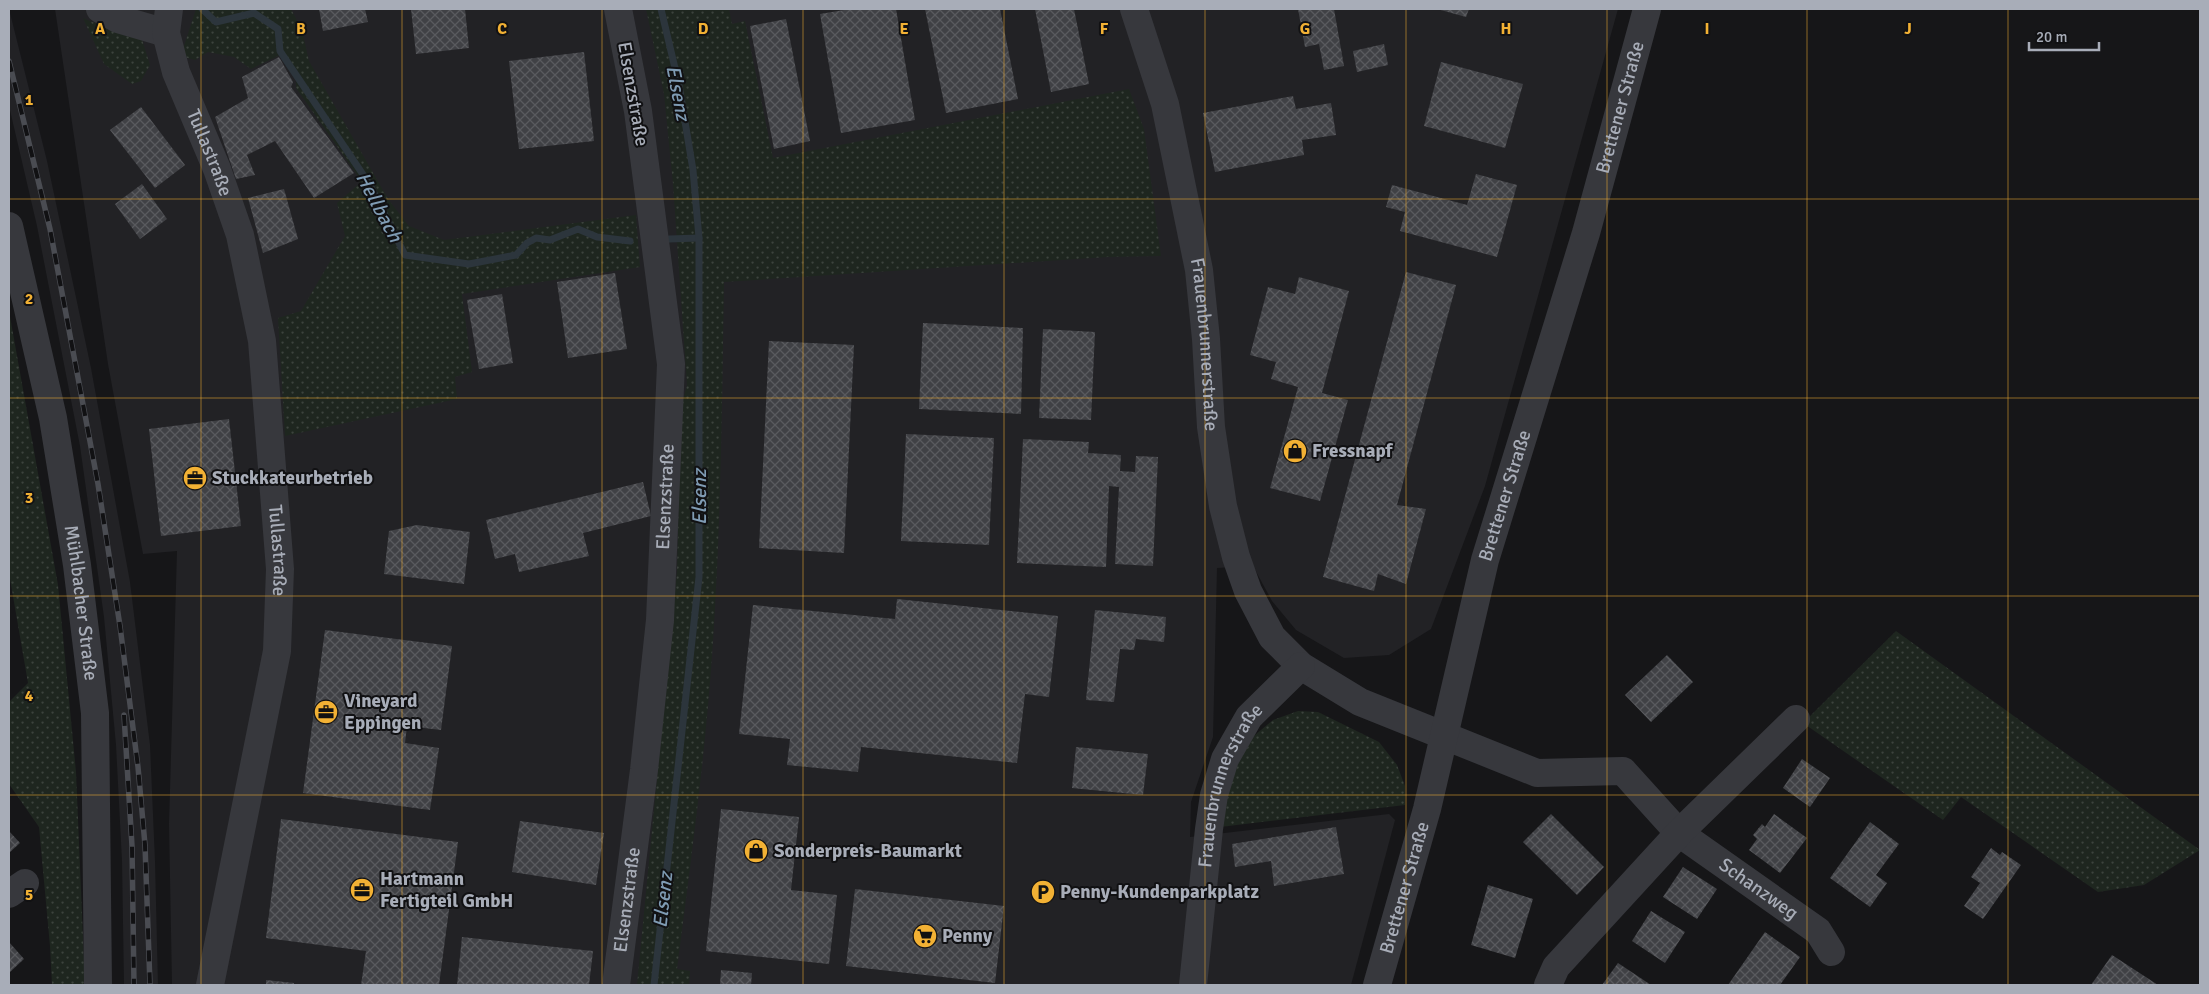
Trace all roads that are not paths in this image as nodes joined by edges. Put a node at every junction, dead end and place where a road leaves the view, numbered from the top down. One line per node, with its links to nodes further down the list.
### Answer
1 (100, 9): 5 (street, Tullastraße)
2 (618, 9): 14 (street, Elsenzstraße)
3 (1134, 9): 7 (street, Frauenbrunnerstraße)
4 (1646, 9): 9 (street, Brettener Straße)
5 (168, 17): 13 (street, Tullastraße)
6 (9, 226): 12 (street, Mühlbacher Straße)
7 (1301, 666): 9 (street, Frauenbrunnerstraße); 15 (street, Frauenbrunnerstraße)
8 (1796, 719): 10 (street)
9 (1444, 734): 10 (street, Schanzweg); 16 (street, Brettener Straße)
10 (1679, 833): 11 (street, Schanzweg); 17 (street)
11 (1831, 952)
12 (98, 985)
13 (210, 985)
14 (616, 985)
15 (1193, 985)
16 (1377, 985)
17 (1548, 985)

